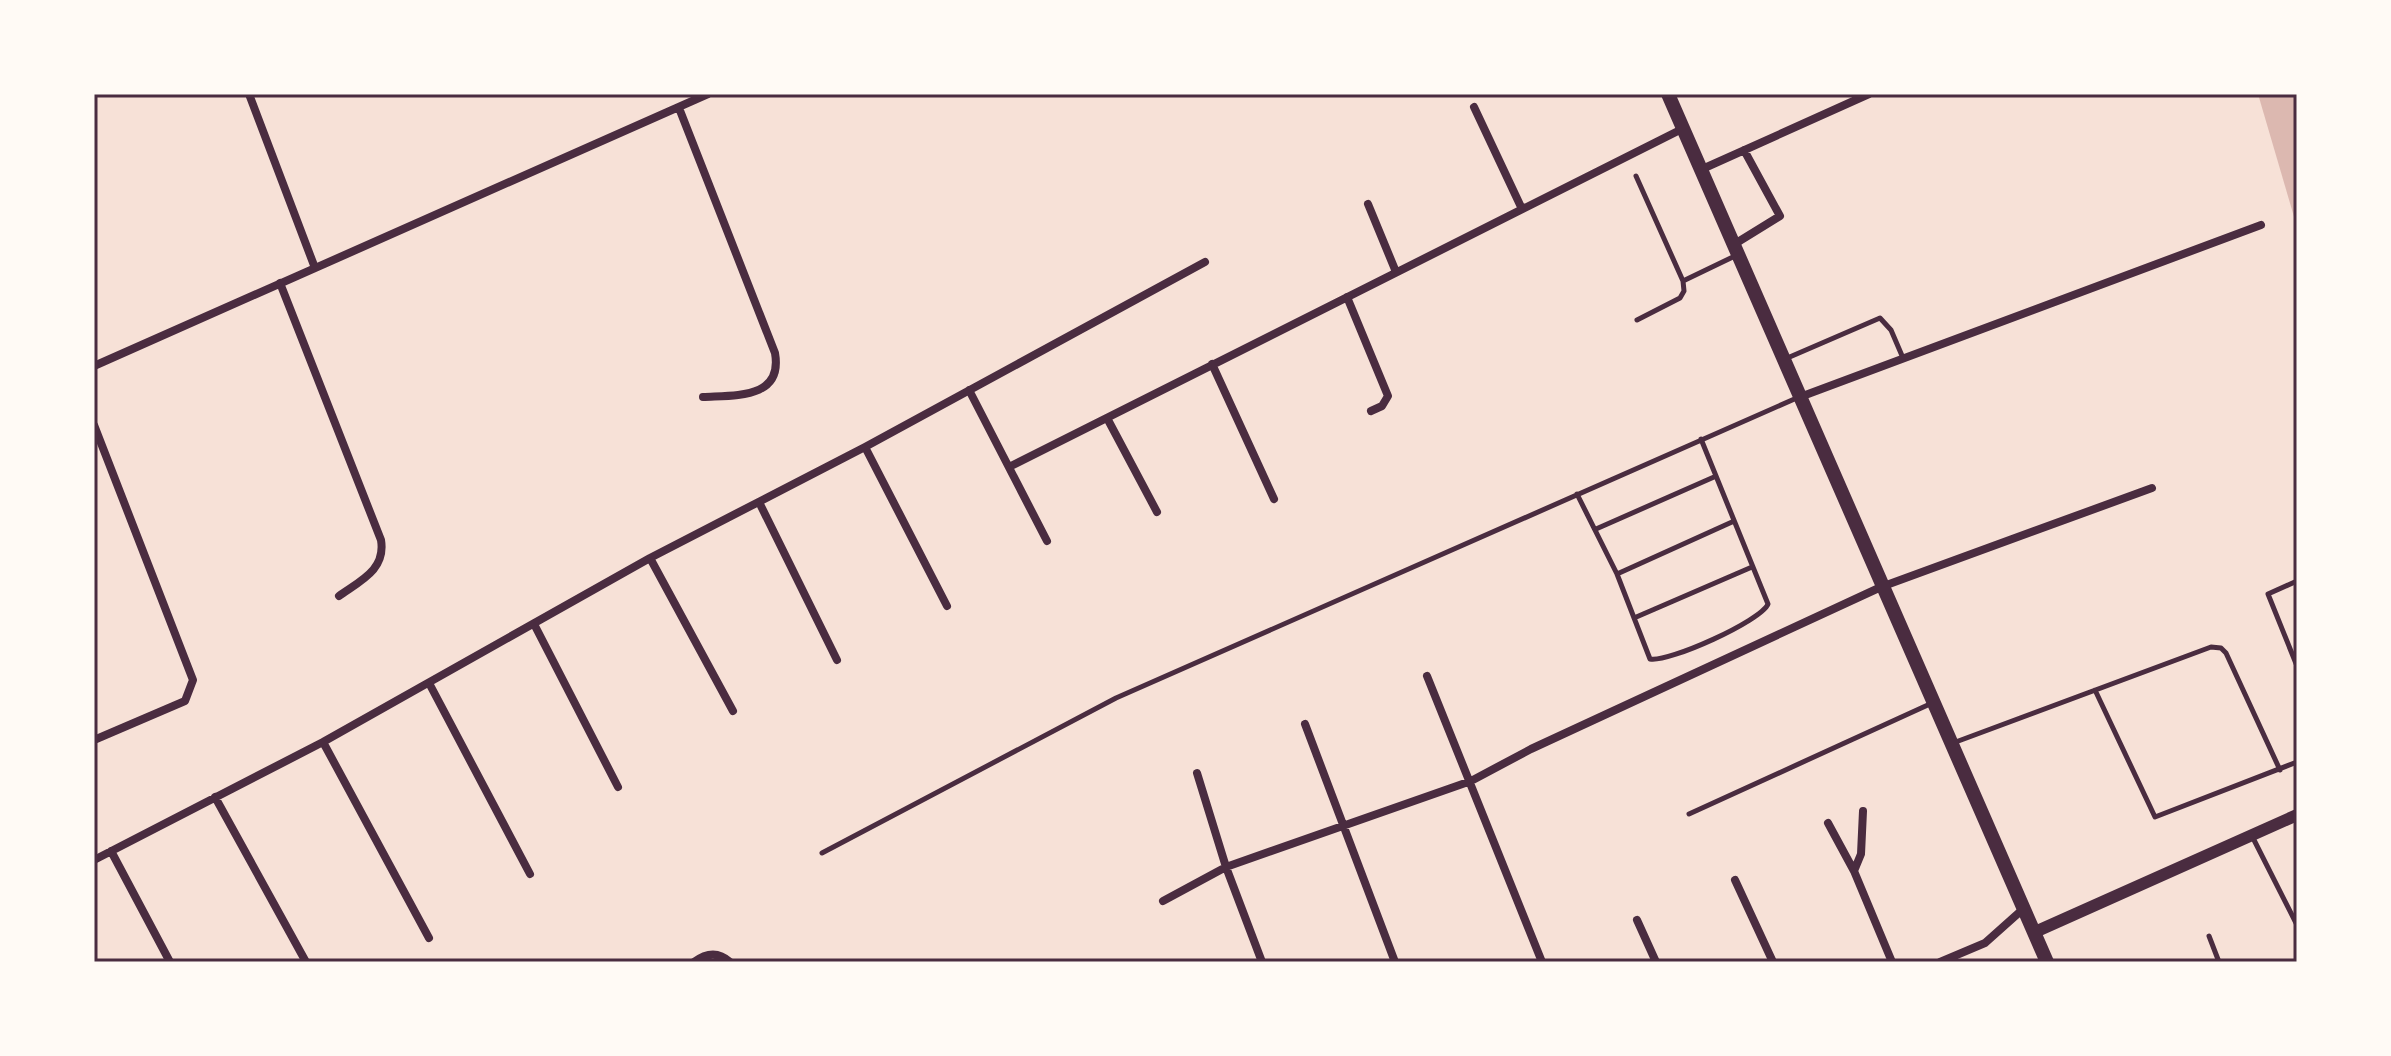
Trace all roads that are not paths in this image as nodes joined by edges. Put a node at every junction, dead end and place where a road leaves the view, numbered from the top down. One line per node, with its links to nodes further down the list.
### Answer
1 (249, 94): 16 (street)
2 (708, 94): 6 (street)
3 (1668, 94): 7 (main road)
4 (1869, 94): 8 (street)
5 (1474, 107): 12 (street)
6 (679, 108): 16 (street); 27 (street)
7 (1682, 129): 9 (main road); 12 (street)
8 (1744, 150): 9 (street); 14 (street)
9 (1700, 170): 14 (main road)
10 (1636, 176): 18 (lane)
11 (1368, 204): 17 (street)
12 (1522, 209): 17 (street)
13 (2261, 225): 22 (street)
14 (1735, 250): 18 (lane); 23 (main road)
15 (1205, 262): 26 (street)
16 (315, 268): 19 (street)
17 (1396, 272): 20 (street)
18 (1683, 281): 21 (lane)
19 (280, 283): 25 (street); 49 (street)
20 (1347, 297): 24 (street); 29 (street)
21 (1637, 320)
22 (1903, 358): 23 (lane); 28 (street)
23 (1784, 360): 28 (main road)
24 (1212, 364): 30 (street); 38 (street)
25 (94, 366)
26 (969, 390): 33 (street); 34 (street)
27 (703, 397)
28 (1800, 397): 32 (lane); 48 (main road)
29 (1371, 411)
30 (1107, 418): 34 (street); 40 (street)
31 (94, 425): 61 (street)
32 (1701, 439): 35 (lane); 37 (lane)
33 (865, 447): 39 (street); 50 (street)
34 (1009, 467): 43 (street)
35 (1714, 477): 41 (lane); 42 (lane)
36 (2152, 488): 48 (street)
37 (1577, 494): 42 (lane); 77 (lane)
38 (1274, 499)
39 (759, 502): 44 (street); 53 (street)
40 (1157, 512)
41 (1732, 522): 45 (lane); 46 (lane)
42 (1596, 529): 46 (lane)
43 (1047, 541)
44 (650, 558): 52 (street); 59 (street)
45 (1752, 567): 51 (lane); 51 (lane)
46 (1617, 574): 51 (lane)
47 (2297, 581): 54 (lane)
48 (1881, 587): 58 (main road); 67 (street)
49 (339, 596)
50 (947, 606)
51 (1634, 618)
52 (534, 624): 56 (street); 68 (street)
53 (837, 660)
54 (2297, 666)
55 (1427, 676): 67 (street)
56 (429, 683): 62 (street); 81 (street)
57 (2095, 690): 63 (lane); 65 (lane); 65 (lane)
58 (1935, 702): 63 (main road); 71 (lane)
59 (733, 711)
60 (1305, 724): 74 (street)
61 (94, 740)
62 (323, 742): 69 (street); 89 (street)
63 (1952, 743): 84 (main road)
64 (2297, 762): 65 (lane)
65 (2280, 770)
66 (1197, 773): 79 (street)
67 (1471, 781): 74 (street); 96 (street)
68 (618, 787)
69 (215, 797): 76 (street); 91 (street)
70 (1863, 811): 80 (street)
71 (1689, 814)
72 (2297, 815): 75 (street)
73 (1828, 823): 80 (street)
74 (1342, 824): 79 (street); 95 (street)
75 (2251, 835): 86 (lane); 87 (street)
76 (111, 851): 78 (street); 90 (street)
77 (822, 853)
78 (94, 860)
79 (1226, 867): 83 (street); 94 (street)
80 (1854, 871): 99 (street)
81 (530, 874)
82 (1735, 880): 98 (street)
83 (1163, 901)
84 (2022, 910): 87 (main road); 100 (street)
85 (1637, 920): 97 (street)
86 (2297, 925)
87 (2035, 932): 101 (main road)
88 (2209, 936): 102 (lane)
89 (429, 938)
90 (170, 962)
91 (306, 962)
92 (694, 962): 93 (street)
93 (730, 962)
94 (1262, 962)
95 (1395, 962)
96 (1542, 962)
97 (1656, 962)
98 (1773, 962)
99 (1892, 962)
100 (1940, 962)
101 (2047, 962)
102 (2219, 962)

